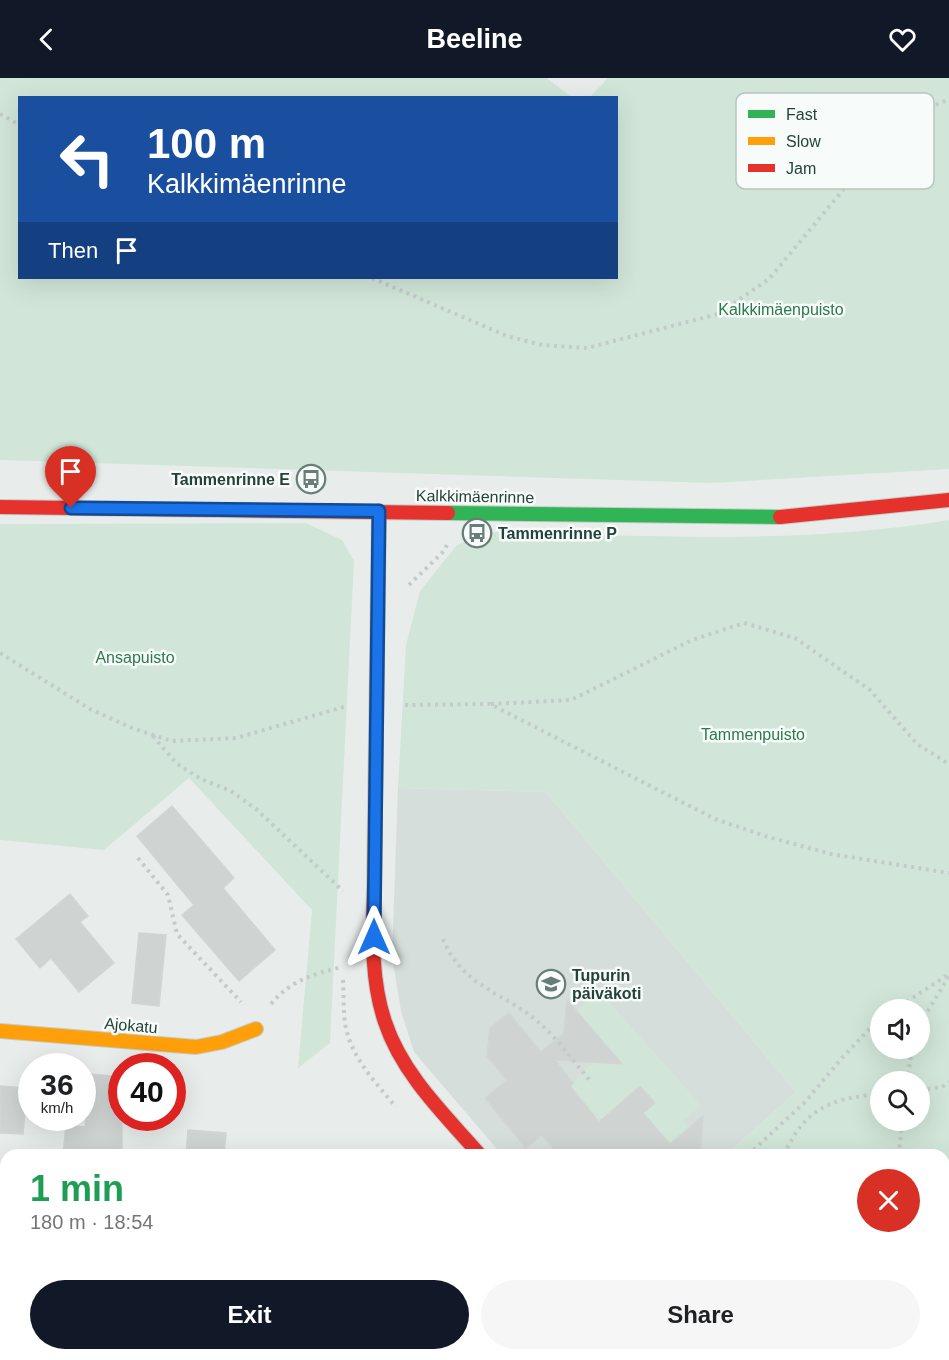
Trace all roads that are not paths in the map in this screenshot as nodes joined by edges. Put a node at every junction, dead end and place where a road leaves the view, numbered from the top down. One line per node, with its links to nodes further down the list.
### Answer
1 (949, 500): 3 (street, Kalkkimäenrinne)
2 (0, 507): 3 (street, Kalkkimäenrinne)
3 (379, 511): 6 (street)
4 (256, 1029): 5 (street, Ajokatu)
5 (0, 1031)
6 (475, 1149)

